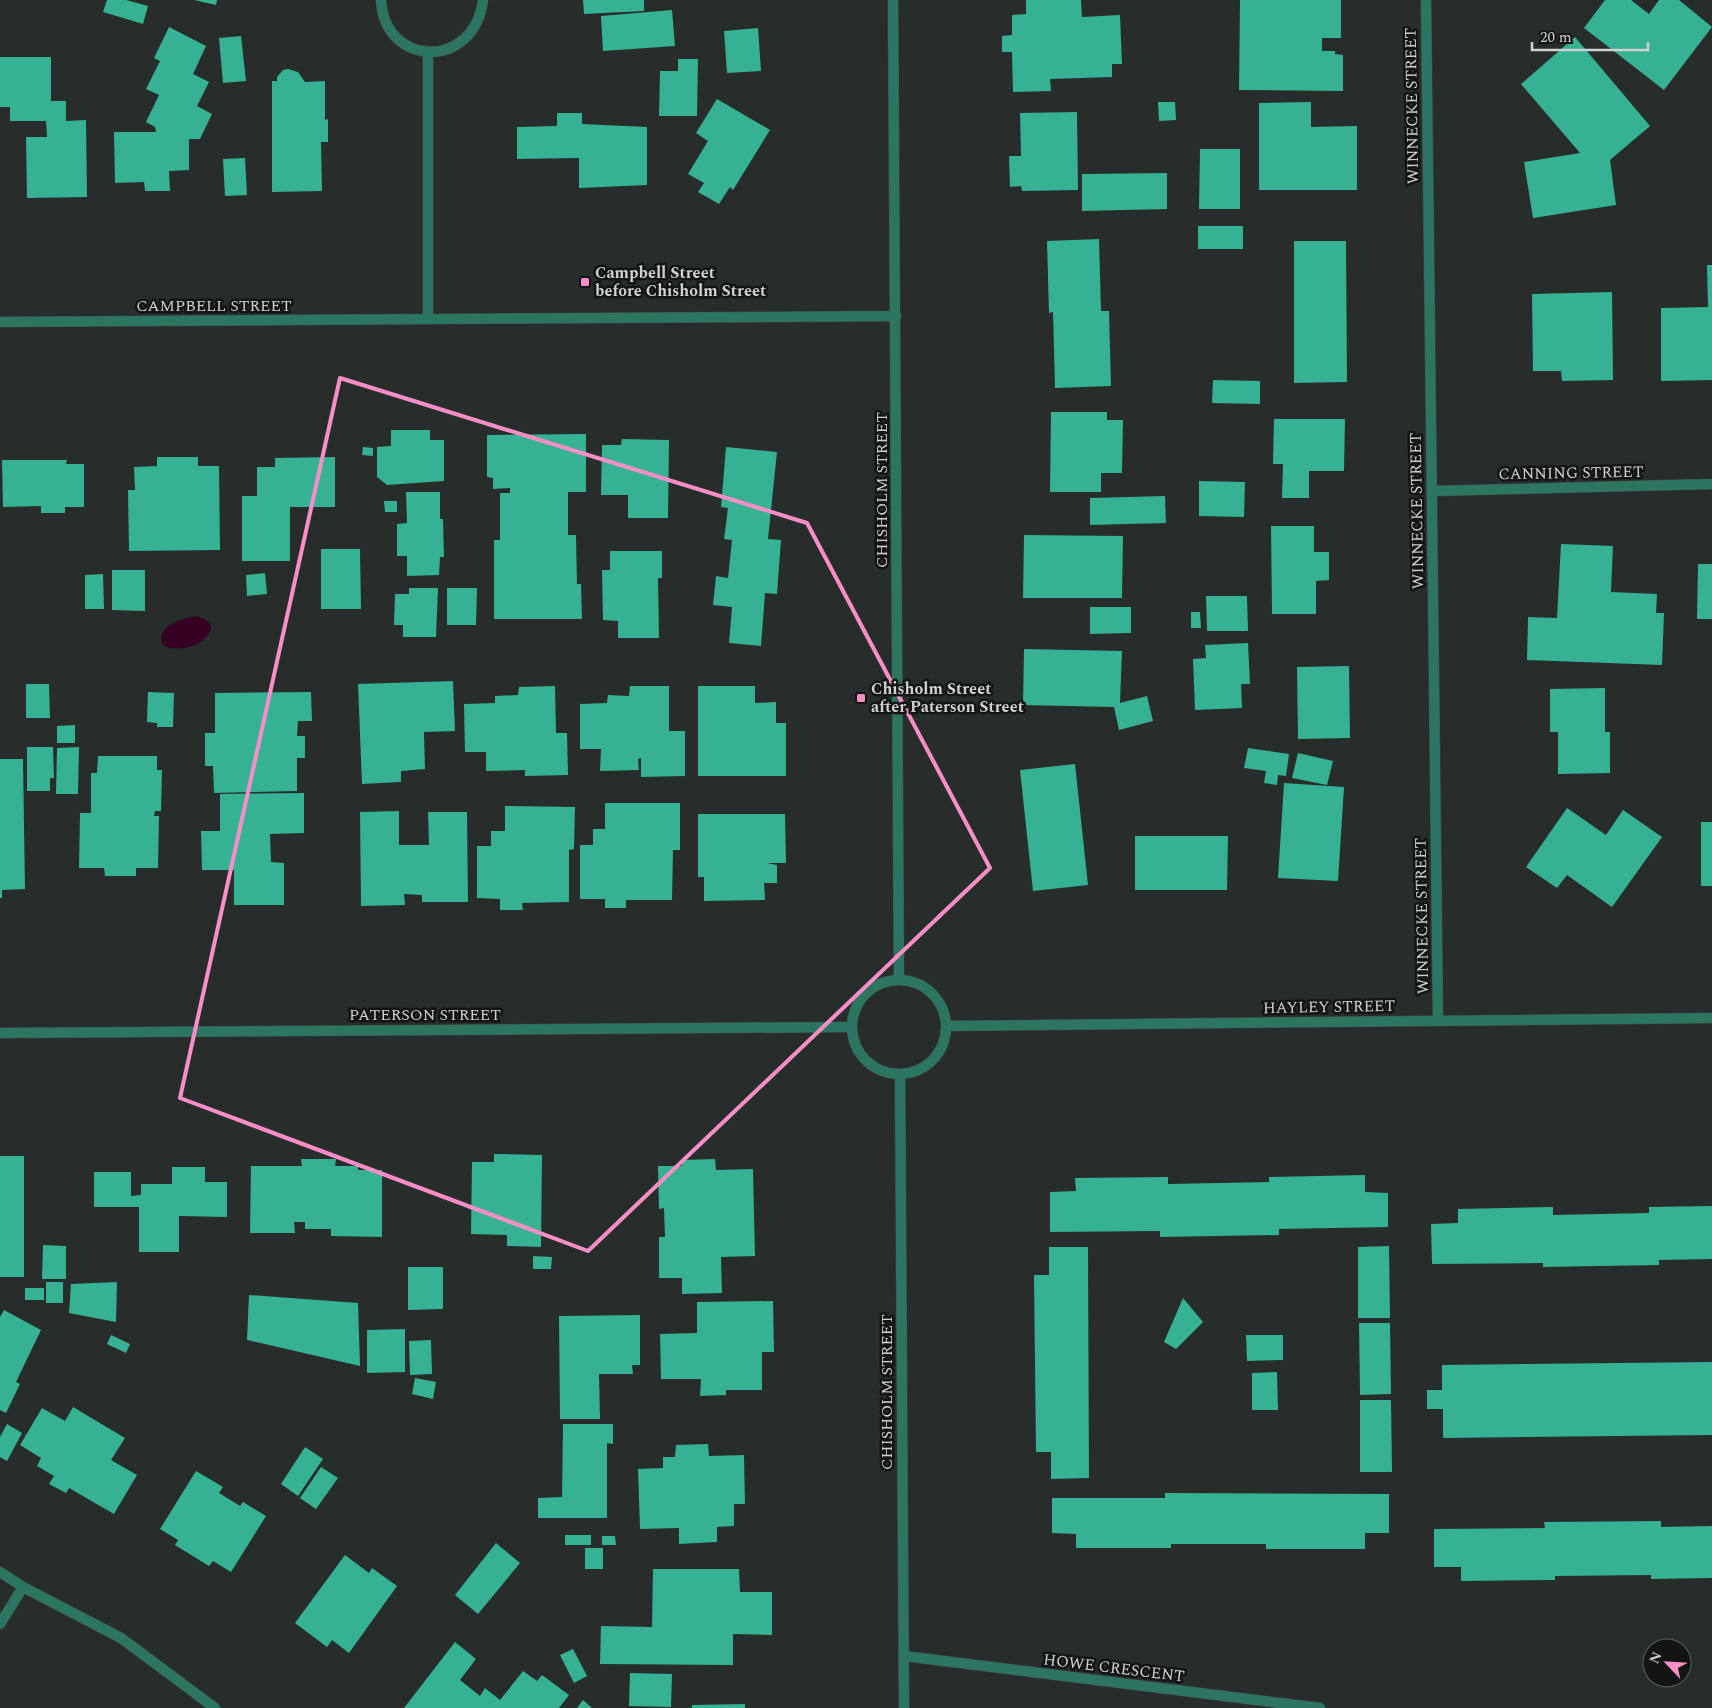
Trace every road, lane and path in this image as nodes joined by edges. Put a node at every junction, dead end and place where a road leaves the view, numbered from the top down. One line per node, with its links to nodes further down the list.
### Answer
1 (381, 0): 5 (street)
2 (483, 0): 5 (street)
3 (893, 0): 6 (street, CHISHOLM STREET)
4 (1426, 0): 10 (street, WINNECKE STREET)
5 (428, 52): 7 (street)
6 (896, 316): 7 (street, CAMPBELL STREET); 11 (street, CHISHOLM STREET)
7 (428, 319): 8 (street, CAMPBELL STREET)
8 (0, 322)
9 (1712, 484): 10 (street, CANNING STREET)
10 (1432, 491): 13 (street, WINNECKE STREET)
11 (899, 980): 14 (street); 15 (street)
12 (1712, 1018): 13 (street, HAYLEY STREET)
13 (1438, 1021): 14 (street, HAYLEY STREET)
14 (947, 1026): 17 (street)
15 (851, 1027): 16 (street, PATERSON STREET); 17 (street)
16 (0, 1033)
17 (900, 1075): 21 (street, CHISHOLM STREET)
18 (0, 1572): 19 (street)
19 (23, 1587): 20 (street); 22 (street)
20 (0, 1624)
21 (904, 1656): 23 (street, CHISHOLM STREET); 24 (street, HOWE CRESCENT)
22 (215, 1708)
23 (904, 1708)
24 (1320, 1708)

